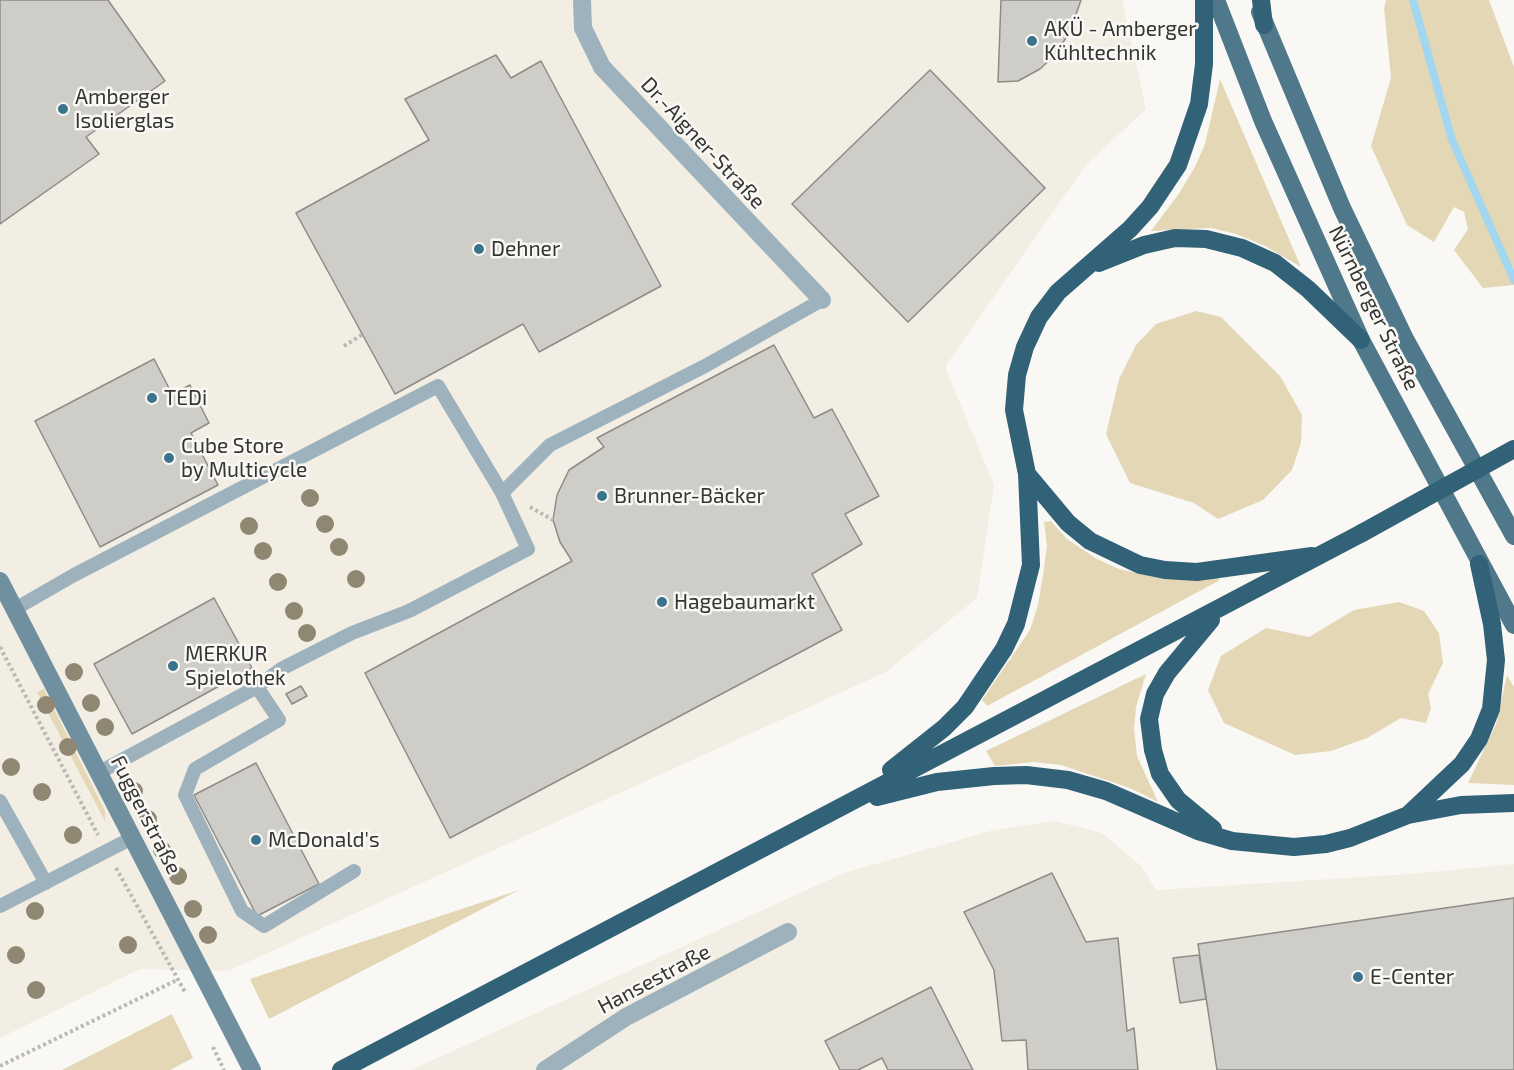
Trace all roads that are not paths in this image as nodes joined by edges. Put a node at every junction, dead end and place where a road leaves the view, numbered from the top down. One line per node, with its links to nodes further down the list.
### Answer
1 (582, 0): 8 (street, Dr.-Aigner-Straße)
2 (1204, 0): 7 (highway)
3 (1216, 0): 9 (main road, Nürnberger Straße)
4 (1256, 0): 6 (main road, Nürnberger Straße)
5 (1262, 0): 6 (highway)
6 (1264, 25): 13 (main road, Nürnberger Straße)
7 (1089, 267): 9 (highway); 11 (highway)
8 (822, 300): 12 (lane)
9 (1361, 340): 15 (main road, Nürnberger Straße)
10 (1514, 449): 14 (highway, bridge)
11 (1027, 474): 14 (highway); 24 (highway)
12 (502, 493): 17 (lane); 20 (lane)
13 (1514, 536)
14 (1325, 554): 18 (highway)
15 (1479, 564): 19 (main road, Nürnberger Straße); 25 (highway)
16 (0, 581): 17 (street, Fuggerstraße)
17 (15, 609): 21 (street, Fuggerstraße)
18 (1219, 611): 24 (highway); 27 (highway)
19 (1514, 625)
20 (257, 687): 21 (lane); 28 (lane)
21 (99, 773): 26 (street, Fuggerstraße)
22 (0, 801): 29 (lane)
23 (1514, 803): 25 (highway)
24 (835, 810): 27 (highway); 33 (highway)
25 (1408, 815): 27 (highway)
26 (132, 838): 29 (lane); 32 (street, Fuggerstraße)
27 (1232, 841)
28 (354, 871)
29 (46, 883): 30 (lane)
30 (0, 906)
31 (788, 932): 34 (street, Hansestraße)
32 (252, 1070)
33 (341, 1070)
34 (545, 1070)

